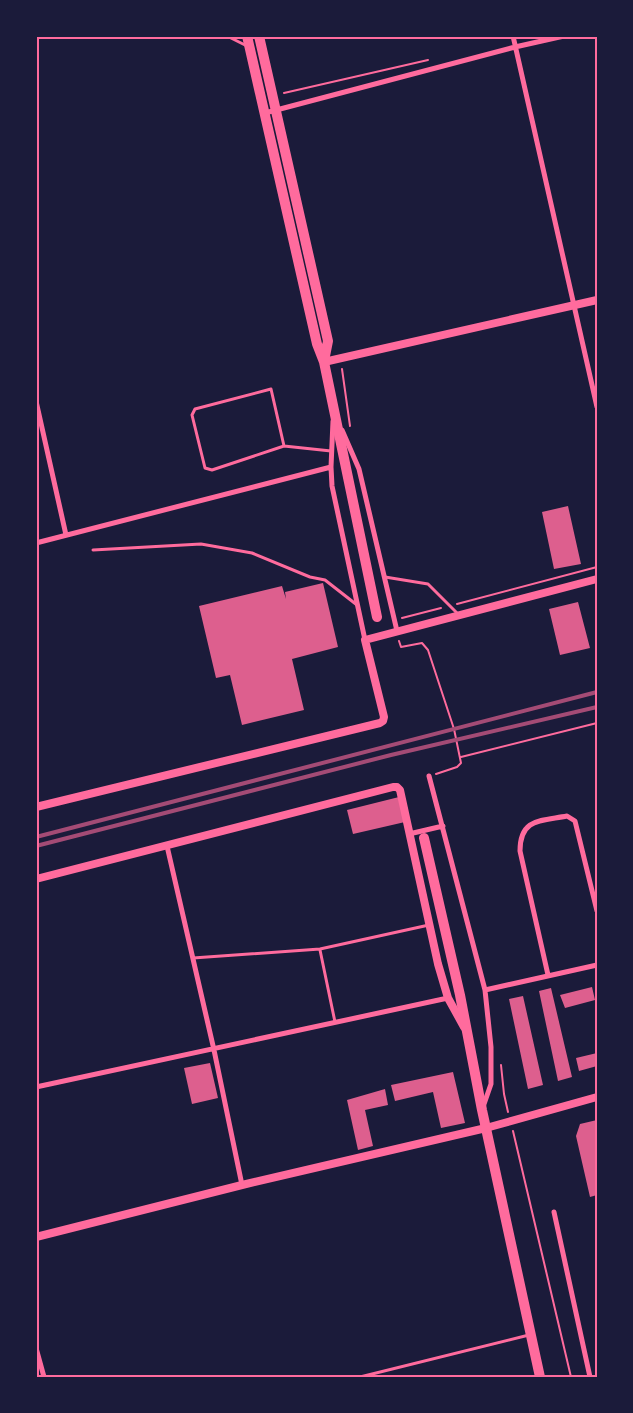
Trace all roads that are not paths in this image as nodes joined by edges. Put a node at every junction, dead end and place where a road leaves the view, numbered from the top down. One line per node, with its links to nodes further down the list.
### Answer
1 (227, 36): 6 (lane)
2 (247, 36): 6 (main road)
3 (259, 36): 8 (main road)
4 (513, 36): 7 (street)
5 (564, 36): 7 (street)
6 (249, 47): 9 (main road)
7 (515, 47): 8 (street); 11 (street)
8 (276, 110): 9 (street); 12 (main road)
9 (264, 113): 12 (main road)
10 (597, 300): 11 (street)
11 (574, 305): 12 (street); 14 (street)
12 (324, 362): 15 (main road)
13 (36, 401): 19 (street)
14 (597, 407)
15 (334, 413): 17 (street); 22 (street); 26 (main road)
16 (284, 446): 16 (lane); 17 (lane)
17 (331, 451): 18 (street)
18 (331, 467): 19 (street); 24 (street)
19 (66, 535): 20 (street)
20 (36, 543)
21 (93, 550): 24 (lane)
22 (385, 577): 25 (lane); 27 (street)
23 (597, 580): 25 (street)
24 (358, 606): 28 (street)
25 (459, 615): 27 (street)
26 (376, 618)
27 (397, 631): 28 (street)
28 (365, 640): 30 (street)
29 (429, 776): 31 (street)
30 (36, 807)
31 (442, 826): 32 (street); 42 (street)
32 (409, 834): 34 (street); 37 (street)
33 (424, 838): 45 (main road)
34 (167, 846): 35 (street); 39 (street)
35 (36, 879)
36 (597, 911): 41 (street)
37 (429, 924): 38 (lane); 43 (street)
38 (320, 950): 39 (lane); 44 (lane)
39 (193, 958): 46 (street)
40 (597, 964): 41 (street)
41 (548, 975): 42 (street)
42 (485, 990): 49 (street)
43 (448, 998): 44 (street); 45 (street)
44 (335, 1023): 46 (street)
45 (467, 1033): 49 (main road)
46 (214, 1050): 47 (street); 51 (street)
47 (36, 1087)
48 (597, 1097): 50 (street)
49 (482, 1110): 50 (main road)
50 (486, 1128): 51 (street); 54 (main road)
51 (242, 1185): 53 (street)
52 (554, 1212): 59 (street)
53 (36, 1237)
54 (530, 1335): 57 (lane); 58 (main road)
55 (36, 1348): 56 (street)
56 (44, 1377)
57 (360, 1377)
58 (540, 1377)
59 (590, 1377)

